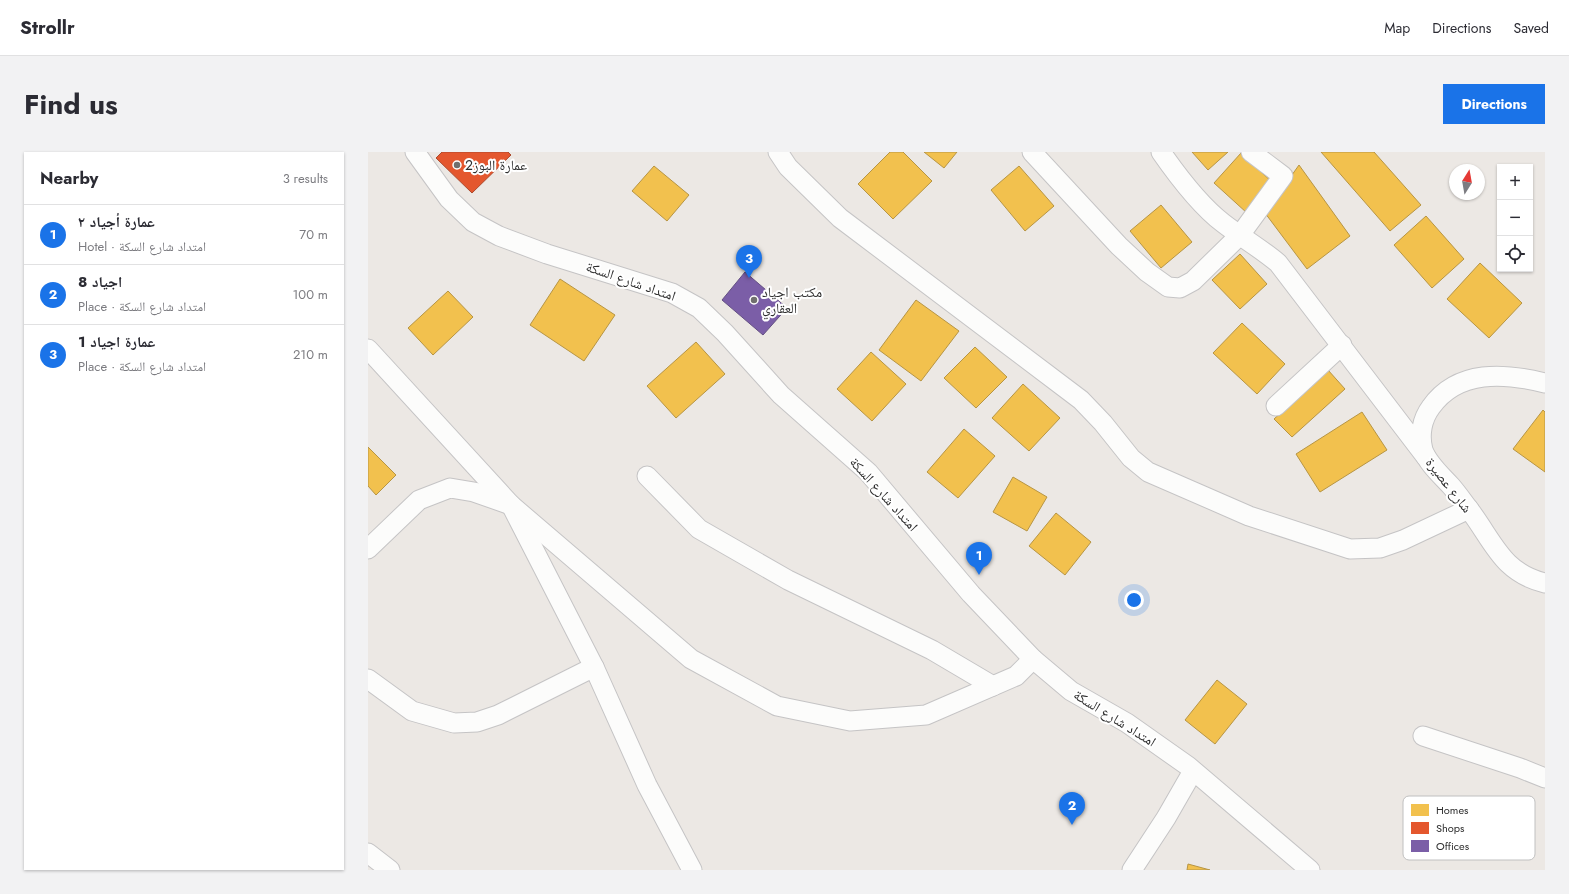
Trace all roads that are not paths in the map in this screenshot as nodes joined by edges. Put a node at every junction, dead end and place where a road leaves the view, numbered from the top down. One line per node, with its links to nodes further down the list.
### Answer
1 (415, 152): 17 (street, امتداد شارع السكة)
2 (778, 152): 14 (street)
3 (1032, 152): 6 (street)
4 (1161, 152): 6 (street)
5 (1251, 152): 6 (street)
6 (1240, 235): 7 (street)
7 (1342, 345): 10 (street); 11 (street)
8 (368, 349): 13 (street)
9 (1545, 383): 11 (street, شارع عصيرة)
10 (1276, 406)
11 (1426, 457): 14 (street, شارع عصيرة)
12 (647, 476): 20 (street)
13 (511, 505): 15 (street); 18 (street); 20 (street)
14 (1469, 509): 16 (street, شارع عصيرة)
15 (368, 549)
16 (1545, 583)
17 (1033, 658): 20 (street); 22 (street, امتداد شارع السكة)
18 (594, 667): 19 (street); 26 (street)
19 (368, 679)
20 (993, 686)
21 (1423, 736): 23 (street)
22 (1193, 771): 27 (street); 28 (street, امتداد شارع السكة)
23 (1545, 778)
24 (368, 853): 25 (street)
25 (390, 870)
26 (692, 870)
27 (1132, 870)
28 (1310, 870)

